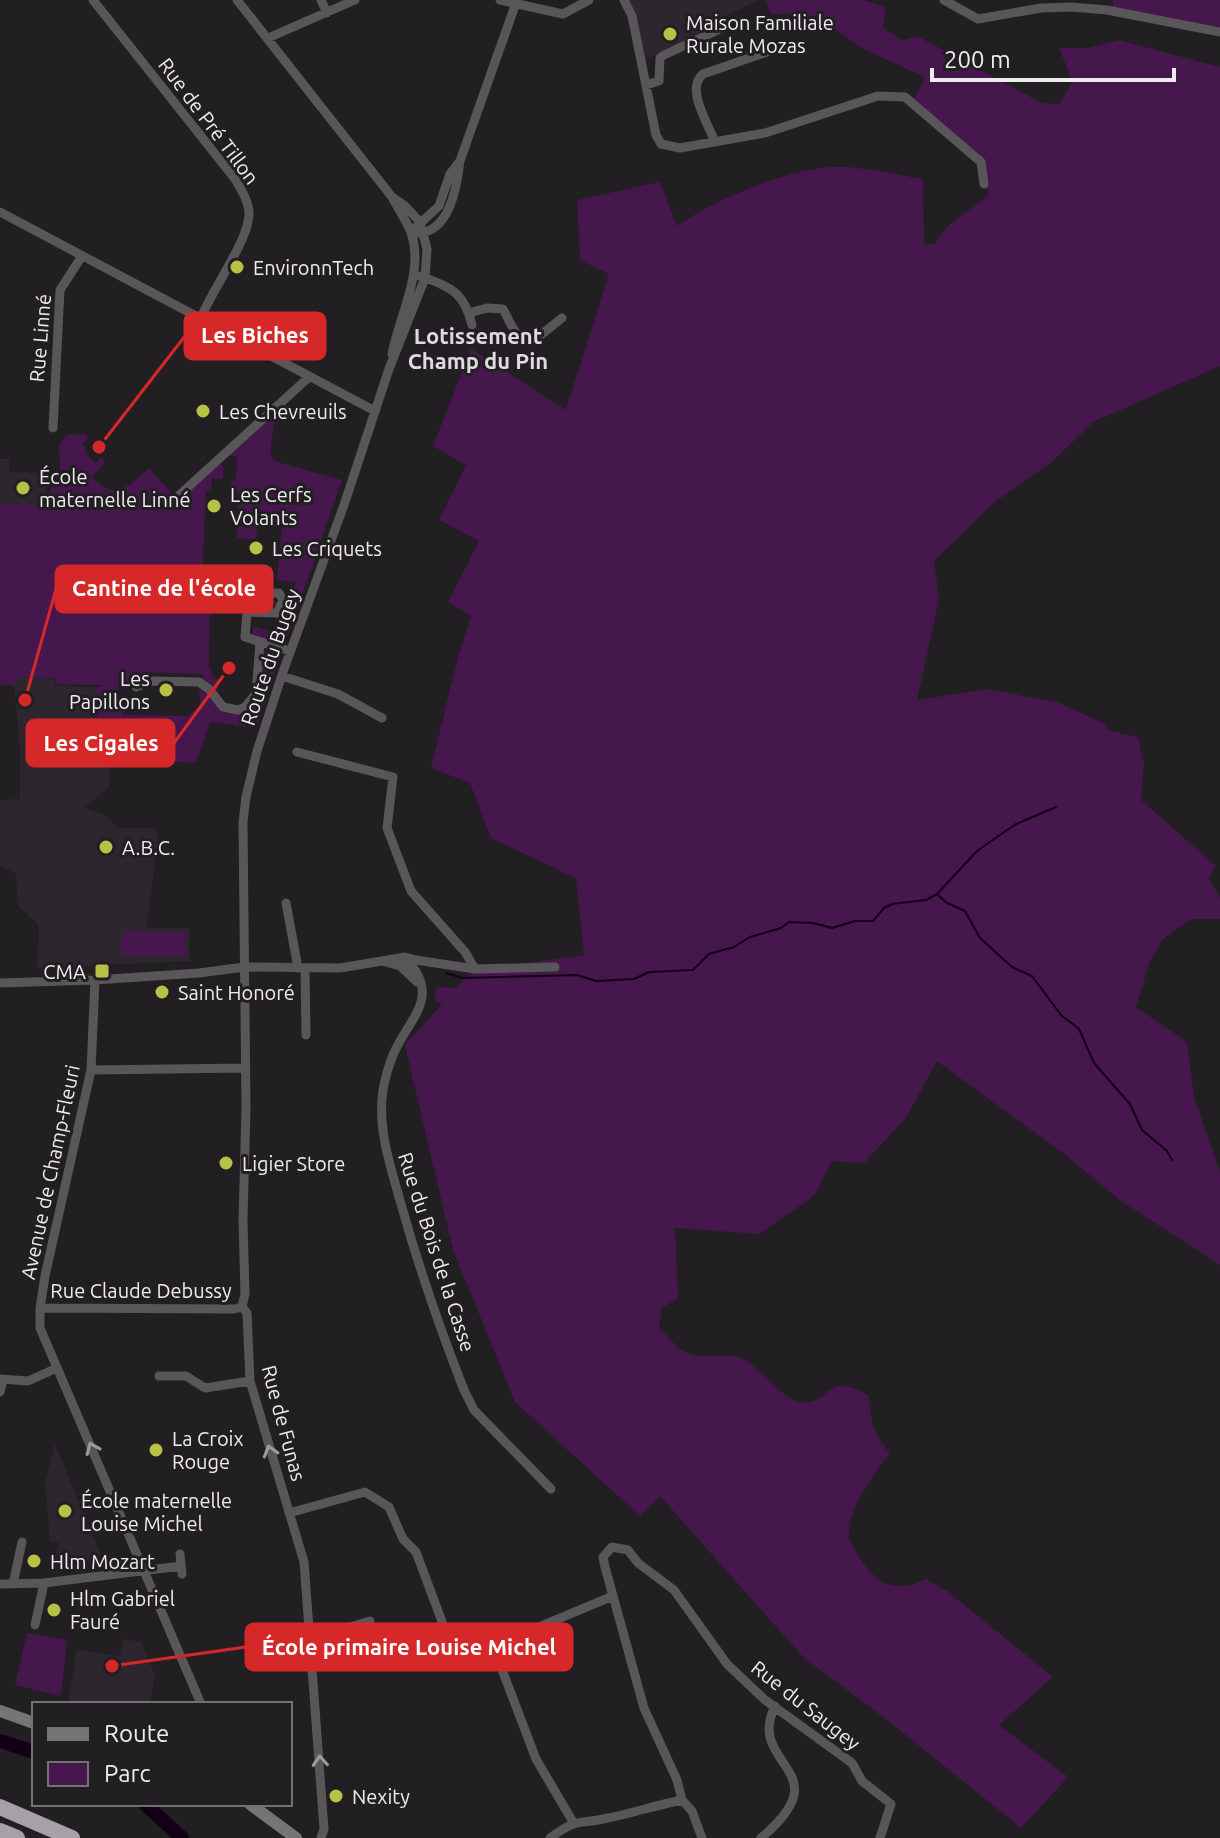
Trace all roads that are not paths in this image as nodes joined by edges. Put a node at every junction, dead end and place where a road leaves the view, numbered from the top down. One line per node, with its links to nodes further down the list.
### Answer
1 (93, 0): 26 (street, Rue de Pré Tillon)
2 (237, 0): 13 (street)
3 (321, 0): 10 (street)
4 (355, 0): 10 (street)
5 (500, 0): 9 (street)
6 (589, 0): 9 (street)
7 (624, 0): 15 (street)
8 (944, 0): 12 (street)
9 (516, 2): 20 (street)
10 (327, 13): 13 (street)
11 (718, 30): 15 (street)
12 (1220, 32)
13 (268, 38): 18 (street)
14 (767, 52): 16 (street)
15 (646, 85): 16 (street)
16 (715, 142): 17 (street)
17 (984, 184)
18 (392, 197): 20 (street); 21 (street)
19 (0, 212): 22 (street)
20 (422, 228): 21 (street); 24 (street, Route du Bugey)
21 (411, 232): 23 (street, Route du Bugey)
22 (82, 256): 26 (street); 32 (street, Rue Linné)
23 (413, 273): 24 (street); 29 (street, Route du Bugey)
24 (425, 278): 25 (street); 29 (street, Route du Bugey)
25 (469, 313): 27 (street); 28 (street)
26 (201, 318): 30 (street)
27 (562, 318)
28 (472, 325)
29 (389, 369): 31 (street, Route du Bugey)
30 (308, 378): 31 (street); 33 (street)
31 (375, 411): 36 (street, Route du Bugey)
32 (53, 428)
33 (176, 498)
34 (253, 612): 35 (street)
35 (260, 642): 36 (street); 38 (street)
36 (290, 651): 37 (street, Route du Bugey)
37 (282, 676): 39 (street); 43 (street, Route du Bugey)
38 (136, 687)
39 (382, 718)
40 (297, 752): 46 (street)
41 (286, 903): 45 (street)
42 (408, 962): 45 (street); 46 (street); 59 (street, Rue du Bois de la Casse)
43 (244, 967): 45 (street); 47 (street); 50 (street, Rue de Funas)
44 (555, 967): 46 (street)
45 (302, 968): 49 (street)
46 (475, 969)
47 (95, 980): 48 (street); 51 (street, Avenue de Champ-Fleuri)
48 (0, 983)
49 (306, 1035)
50 (246, 1068): 51 (street); 52 (street, Rue de Funas)
51 (91, 1070): 53 (street, Avenue de Champ-Fleuri)
52 (242, 1307): 53 (street, Rue Claude Debussy); 57 (street, Rue de Funas)
53 (40, 1308): 54 (street, Avenue de Champ-Fleuri)
54 (57, 1368): 56 (street); 63 (street, Avenue de Champ-Fleuri, one-way to 54)
55 (159, 1376): 57 (street)
56 (1, 1380): 58 (street)
57 (250, 1381): 60 (street, Rue de Funas, one-way to 57)
58 (0, 1392)
59 (551, 1489)
60 (289, 1513): 70 (street, Rue de Funas); 71 (street)
61 (22, 1542): 65 (street)
62 (180, 1554): 63 (street)
63 (145, 1571): 64 (street); 72 (street, Avenue de Champ-Fleuri)
64 (44, 1583): 65 (street); 69 (street)
65 (13, 1584): 66 (street)
66 (0, 1585)
67 (613, 1596): 71 (street); 73 (street, Rue du Saugey); 76 (street)
68 (370, 1621): 70 (street)
69 (35, 1625)
70 (311, 1639): 86 (street, Rue de Funas, one-way to 70)
71 (493, 1646): 80 (street)
72 (200, 1702)
73 (775, 1706): 89 (street); 90 (street, Rue du Saugey)
74 (0, 1711): 75 (street)
75 (32, 1722)
76 (682, 1800): 80 (street); 88 (street)
77 (252, 1806): 79 (street)
78 (0, 1807): 83 (highway)
79 (272, 1822): 84 (street); 85 (street)
80 (573, 1822): 87 (street)
81 (0, 1831): 82 (highway)
82 (17, 1838)
83 (72, 1838)
84 (285, 1838)
85 (296, 1838)
86 (321, 1838)
87 (550, 1838)
88 (702, 1838)
89 (761, 1838)
90 (880, 1838)

